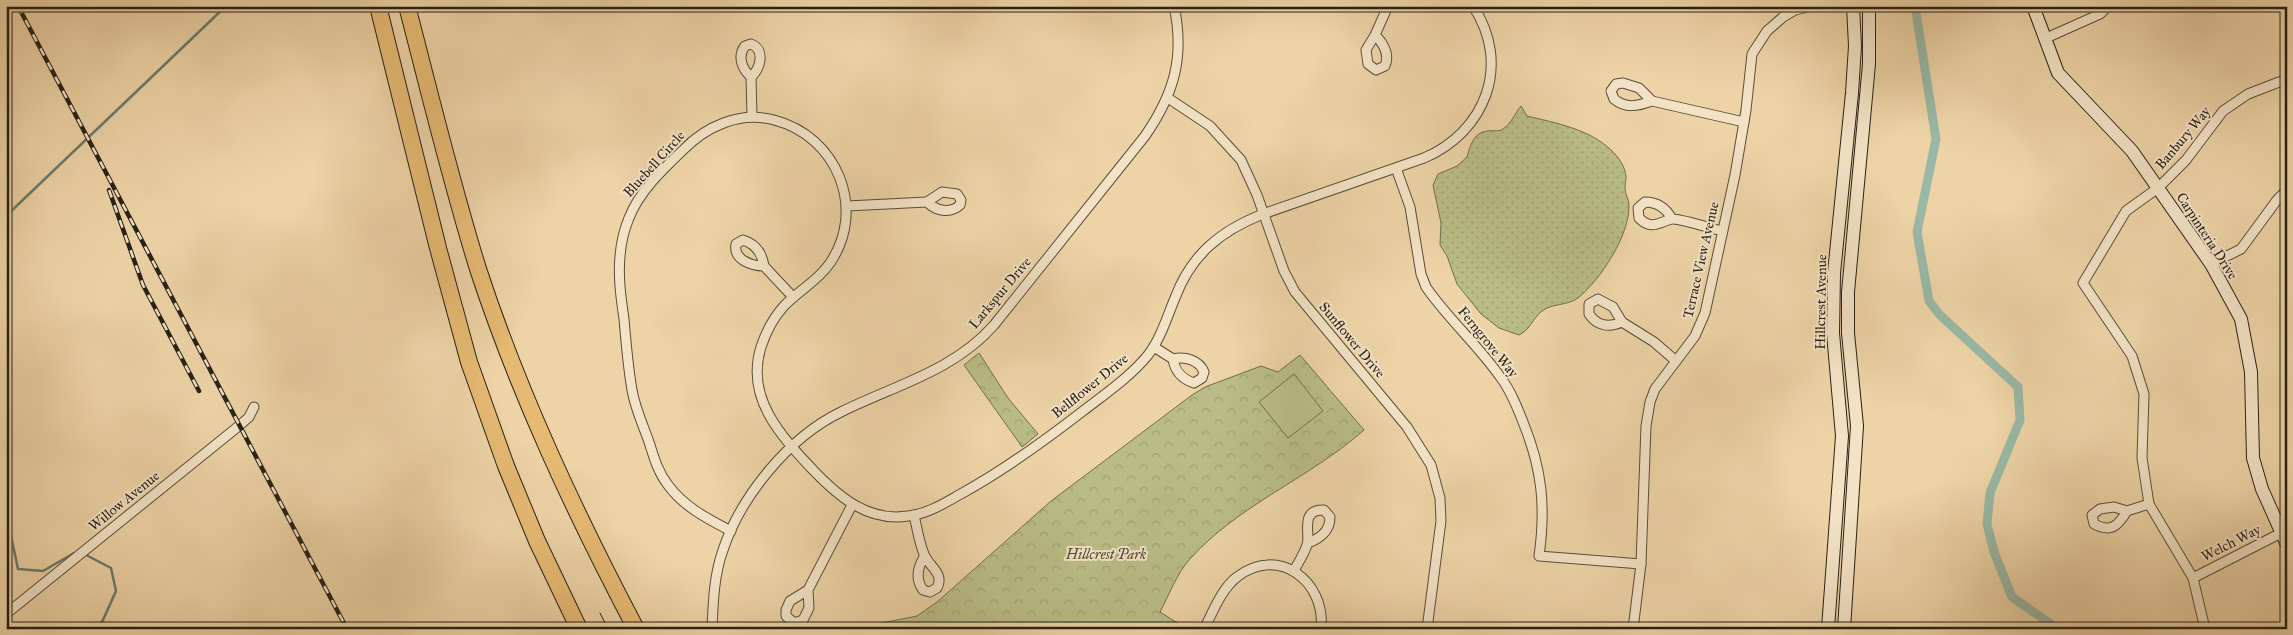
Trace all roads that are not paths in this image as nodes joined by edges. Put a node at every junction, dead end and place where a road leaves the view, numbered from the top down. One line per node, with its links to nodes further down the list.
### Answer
1 (378, 6): 51 (highway)
2 (407, 6): 52 (highway)
3 (1174, 6): 15 (street, Larkspur Drive)
4 (1388, 6): 11 (street)
5 (1473, 6): 19 (street, Bellflower Drive)
6 (1813, 6): 18 (street, Terrace View Avenue)
7 (1853, 6): 41 (main road, Hillcrest Avenue)
8 (1869, 6): 48 (main road, Hillcrest Avenue)
9 (2032, 6): 12 (main road, Carpinteria Drive)
10 (2108, 6): 12 (street)
11 (1375, 35)
12 (2044, 39): 20 (main road, Carpinteria Drive)
13 (751, 77): 17 (street)
14 (2287, 79): 20 (street, Banbury Way)
15 (1168, 98): 24 (street, Sunflower Drive); 35 (street, Larkspur Drive)
16 (1652, 101): 18 (street)
17 (752, 116): 23 (street, Bluebell Circle); 40 (street, Bluebell Circle)
18 (1744, 122): 26 (street, Terrace View Avenue)
19 (1396, 168): 24 (street, Bellflower Drive); 45 (street, Ferngrove Way)
20 (2158, 188): 27 (main road, Carpinteria Drive); 36 (street, Banbury Way)
21 (2287, 190): 27 (street)
22 (927, 202): 23 (street)
23 (847, 206): 29 (street, Bluebell Circle)
24 (1263, 214): 31 (street, Bellflower Drive); 56 (street, Sunflower Drive)
25 (1672, 219): 26 (street)
26 (1722, 231): 33 (street, Terrace View Avenue)
27 (2211, 264): 42 (main road, Carpinteria Drive)
28 (764, 266): 29 (street)
29 (793, 298): 35 (street, Bluebell Circle)
30 (1622, 322): 33 (street)
31 (1154, 347): 32 (street); 39 (street, Bellflower Drive)
32 (1173, 359)
33 (1676, 361): 45 (street, Terrace View Avenue)
34 (254, 406): 50 (street, Willow Avenue)
35 (791, 447): 37 (street, Bellflower Drive); 40 (street, Larkspur Drive)
36 (2149, 504): 38 (street); 47 (street)
37 (852, 505): 39 (street, Bellflower Drive); 49 (street)
38 (2127, 511)
39 (914, 515): 44 (street)
40 (731, 532): 53 (street, Larkspur Drive)
41 (1835, 532): 48 (main road); 58 (main road, Hillcrest Avenue)
42 (2284, 539): 47 (street, Welch Way)
43 (1308, 543): 46 (street)
44 (924, 557)
45 (1642, 564): 57 (street, Terrace View Avenue)
46 (1294, 571): 54 (street); 55 (street)
47 (2193, 578): 60 (street)
48 (1847, 588): 59 (main road, Hillcrest Avenue)
49 (808, 590)
50 (6, 614)
51 (579, 629)
52 (636, 629)
53 (712, 629)
54 (1204, 629)
55 (1320, 629)
56 (1427, 629)
57 (1633, 629)
58 (1828, 629)
59 (1844, 629)
60 (2205, 629)

